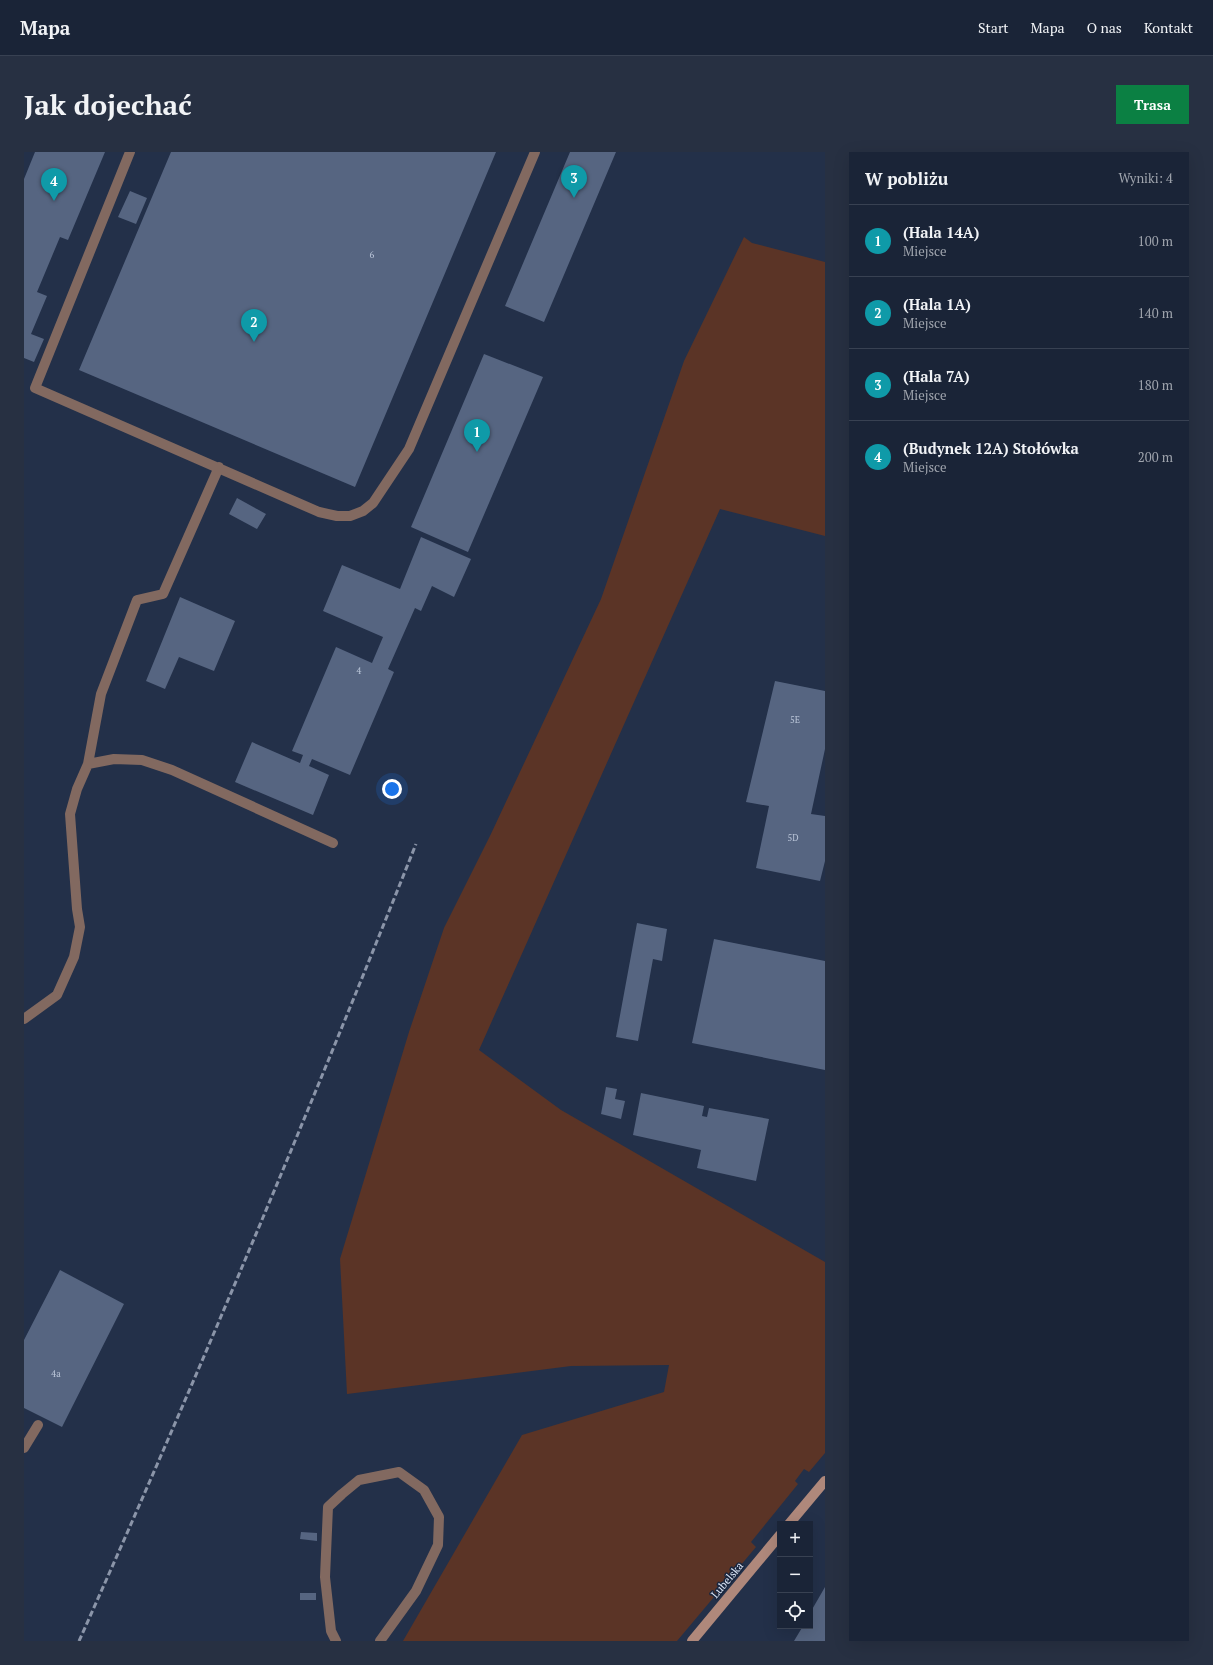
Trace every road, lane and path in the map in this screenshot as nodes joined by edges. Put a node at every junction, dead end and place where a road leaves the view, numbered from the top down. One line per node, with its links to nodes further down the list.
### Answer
1 (130, 152): 3 (lane)
2 (535, 152): 3 (lane)
3 (219, 467): 4 (lane)
4 (88, 764): 5 (lane); 6 (lane)
5 (333, 844)
6 (24, 1019)
7 (38, 1425): 8 (lane)
8 (24, 1448)
9 (825, 1481): 10 (street)
10 (792, 1521)
11 (777, 1539): 14 (street, Lubelska)
12 (336, 1641): 13 (lane)
13 (380, 1641)
14 (692, 1641)

